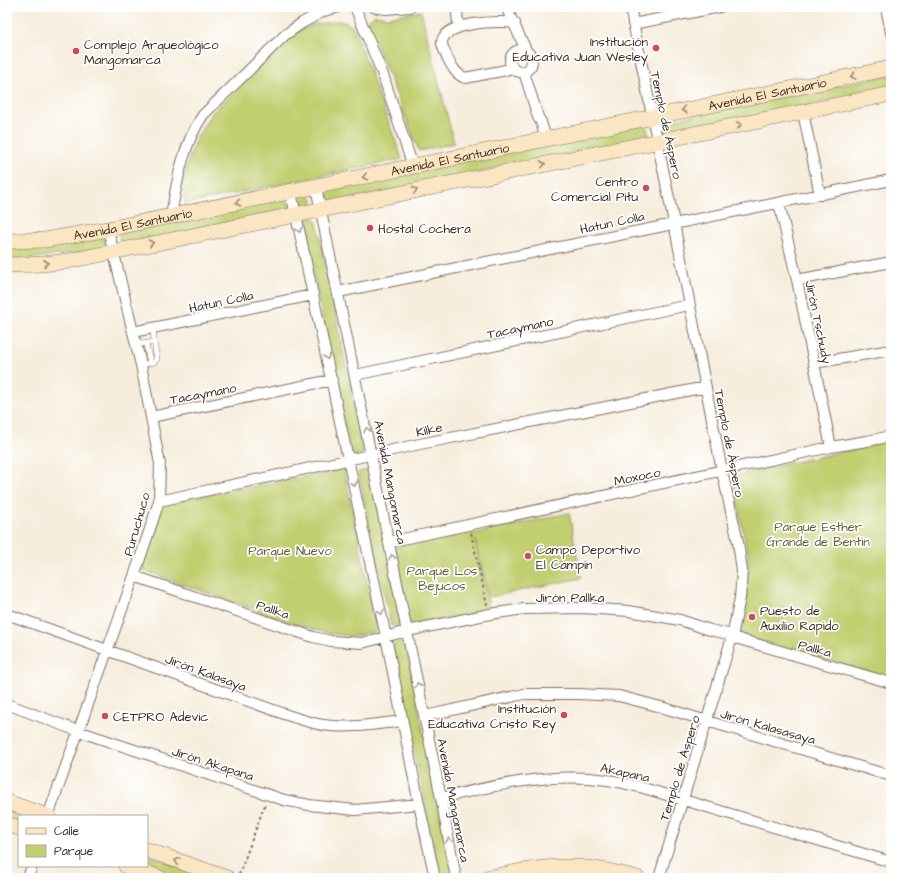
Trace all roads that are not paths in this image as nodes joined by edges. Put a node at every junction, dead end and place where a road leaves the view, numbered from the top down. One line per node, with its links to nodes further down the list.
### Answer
1 (339, 7): 31 (street)
2 (355, 7): 23 (street)
3 (373, 7): 4 (street)
4 (410, 7)
5 (459, 7): 12 (street)
6 (506, 7): 10 (street)
7 (630, 7): 11 (street, Templo de Áspero)
8 (720, 7): 11 (street)
9 (886, 7): 13 (street)
10 (515, 23): 12 (street); 14 (street)
11 (633, 24): 20 (street, Templo de Áspero)
12 (460, 26): 15 (street)
13 (891, 33)
14 (527, 52): 15 (street); 17 (street)
15 (512, 66): 17 (street)
16 (891, 68): 20 (street, Avenida El Santuario, one-way to 20)
17 (526, 71): 21 (street)
18 (891, 94): 19 (street, Avenida El Santuario)
19 (803, 112): 22 (street, Avenida El Santuario, one-way to 19); 27 (street)
20 (652, 117): 21 (street, Avenida El Santuario); 22 (street, Templo de Áspero)
21 (546, 139): 23 (street, Avenida El Santuario)
22 (657, 141): 29 (street, Avenida El Santuario, one-way to 22); 32 (street, Templo de Áspero)
23 (413, 167): 25 (street, Avenida El Santuario, one-way to 25)
24 (891, 180): 27 (street, Hatun Colla)
25 (316, 187): 26 (street, Avenida El Santuario); 29 (street, Avenida Mangomarca)
26 (291, 192): 30 (street); 31 (street, Avenida El Santuario, one-way to 31)
27 (820, 195): 28 (street, Hatun Colla)
28 (779, 203): 32 (street, Hatun Colla); 38 (street, Jirón Tschudy)
29 (321, 209): 30 (street, Avenida El Santuario); 39 (street, Avenida Mangomarca)
30 (296, 214): 35 (street, Avenida El Santuario, one-way to 30); 40 (street, one-way to 40)
31 (170, 216): 33 (street, Avenida El Santuario)
32 (674, 223): 39 (street, Hatun Colla); 41 (street, Templo de Áspero)
33 (108, 229): 34 (street, Avenida El Santuario); 35 (street, Puruchuco)
34 (7, 241)
35 (112, 251): 37 (street, Avenida El Santuario, one-way to 35); 43 (street, Puruchuco)
36 (891, 262): 38 (street)
37 (7, 265)
38 (797, 280): 47 (street, Jirón Tschudy)
39 (338, 292): 49 (street, Avenida Mangomarca)
40 (313, 295): 42 (street, Hatun Colla); 50 (street, one-way to 50)
41 (689, 305): 49 (street, Tacaymano); 51 (street, Templo de Áspero)
42 (153, 328): 43 (street, Hatun Colla); 44 (lane)
43 (134, 336): 45 (lane); 48 (street, Puruchuco)
44 (154, 342): 45 (lane); 48 (lane)
45 (146, 344): 48 (lane)
46 (891, 350): 47 (street)
47 (814, 363): 54 (street, Jirón Tschudy)
48 (146, 364): 52 (street, Puruchuco)
49 (355, 375): 55 (street, Avenida Mangomarca, one-way to 49)
50 (332, 380): 52 (street, Tacaymano); 56 (street)
51 (706, 387): 55 (street, Kilke); 57 (street, Templo de Áspero)
52 (150, 417): 58 (street, Puruchuco)
53 (891, 436): 54 (street, Moxoco)
54 (831, 447): 57 (street, Moxoco)
55 (372, 456): 56 (street, Kilke); 59 (street, Avenida Mangomarca)
56 (348, 460): 58 (street, Kilke); 64 (street, one-way to 64)
57 (722, 471): 59 (street, Moxoco); 63 (street, Templo de Áspero)
58 (158, 501): 60 (street, Puruchuco)
59 (389, 542): 62 (street, Avenida Mangomarca, one-way to 59)
60 (134, 576): 64 (street, Pallka); 65 (street, Puruchuco)
61 (7, 614): 65 (street, Jirón Kalasaya)
62 (407, 631): 63 (street, Jirón Pallka); 64 (street, Pallka); 68 (street, Avenida Mangomarca, one-way to 62)
63 (732, 636): 66 (street, Pallka); 70 (street, Templo de Áspero)
64 (386, 637): 69 (street)
65 (107, 650): 69 (street, Jirón Kalasaya); 71 (street, Puruchuco)
66 (891, 683)
67 (7, 704): 71 (street, Jirón Akapana)
68 (425, 716): 70 (street, Jirón Kalasasaya); 73 (street, Avenida Mangomarca)
69 (402, 721): 76 (street)
70 (707, 722): 72 (street, Jirón Kalasasaya); 74 (street, Templo de Áspero)
71 (78, 731): 76 (street, Jirón Akapana); 78 (street, Puruchuco)
72 (891, 776)
73 (441, 798): 74 (street, Akapana); 90 (street, Avenida Mangomarca, one-way to 73)
74 (683, 800): 82 (street, Akapana); 93 (street, Templo de Áspero)
75 (7, 802): 77 (street)
76 (419, 804): 89 (street)
77 (45, 815)
78 (48, 815)
79 (7, 824): 80 (street)
80 (18, 828)
81 (148, 850): 88 (street, one-way to 81)
82 (891, 862)
83 (32, 867): 86 (street)
84 (129, 867): 87 (street)
85 (603, 874): 91 (street); 92 (street)
86 (28, 878)
87 (160, 878)
88 (227, 878)
89 (435, 878)
90 (456, 878)
91 (486, 878)
92 (637, 878)
93 (659, 878)

